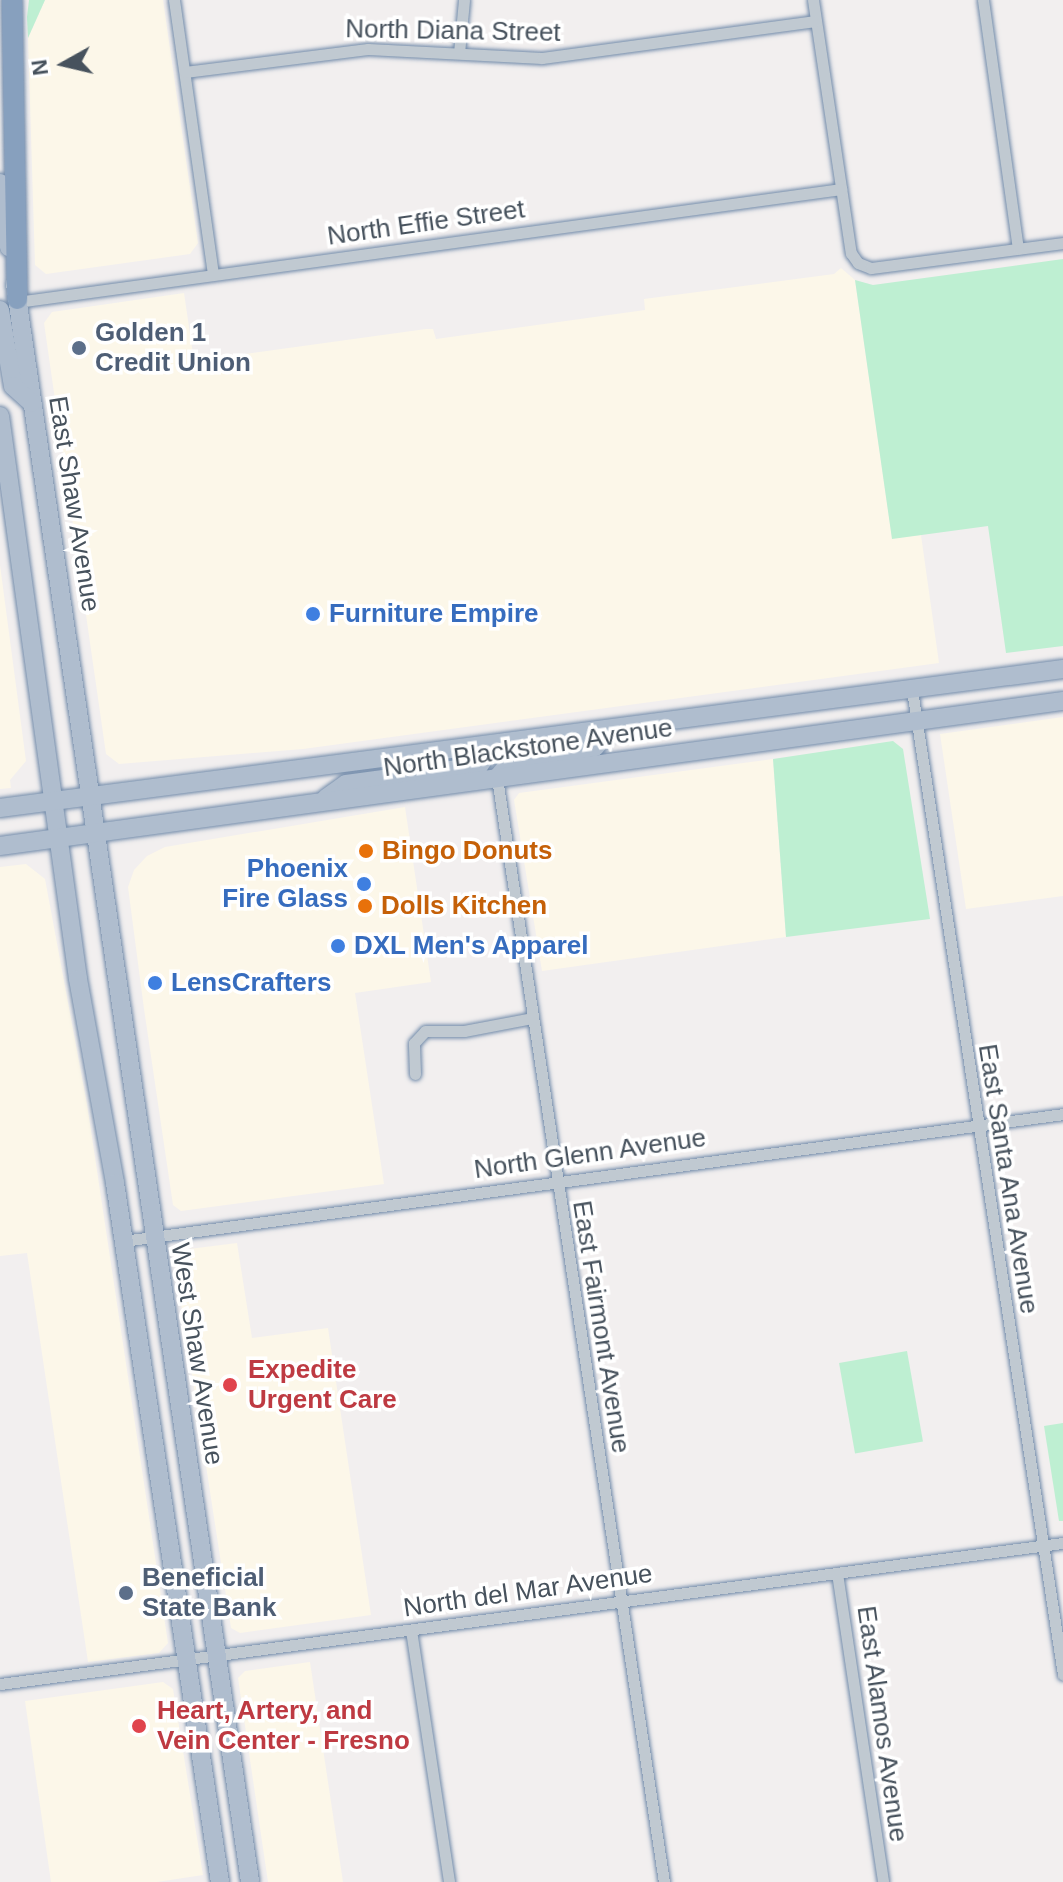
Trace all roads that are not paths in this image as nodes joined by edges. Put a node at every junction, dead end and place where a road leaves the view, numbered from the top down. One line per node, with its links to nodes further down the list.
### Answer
1 (12, 0): 14 (highway)
2 (174, 0): 8 (street)
3 (464, 0): 7 (street)
4 (813, 0): 6 (street)
5 (983, 0): 12 (street)
6 (816, 21): 7 (street, North Diana Street); 10 (street)
7 (459, 53): 8 (street, North Diana Street)
8 (185, 72): 13 (street)
9 (0, 183): 14 (main road, East Shaw Avenue)
10 (841, 189): 12 (street); 13 (street, North Effie Street)
11 (1063, 243): 12 (street)
12 (1018, 249)
13 (213, 274): 14 (street, North Effie Street)
14 (8, 300): 23 (main road, East Shaw Avenue)
15 (0, 416): 24 (main road)
16 (1063, 669): 17 (main road, North Blackstone Avenue)
17 (912, 690): 19 (street, East Santa Ana Avenue); 20 (main road, North Blackstone Avenue)
18 (1063, 701): 19 (main road, North Blackstone Avenue)
19 (917, 721): 22 (main road, North Blackstone Avenue); 33 (street, East Santa Ana Avenue)
20 (610, 731): 21 (main road, North Blackstone Avenue); 22 (main road)
21 (492, 747): 23 (main road, North Blackstone Avenue); 25 (main road)
22 (497, 778): 25 (main road, North Blackstone Avenue); 30 (street, East Fairmont Avenue)
23 (89, 796): 24 (main road, North Blackstone Avenue); 27 (main road, East Shaw Avenue)
24 (53, 800): 26 (main road, North Blackstone Avenue); 28 (main road)
25 (320, 802): 27 (main road, North Blackstone Avenue)
26 (0, 808)
27 (95, 833): 28 (main road, North Blackstone Avenue); 35 (main road, West Shaw Avenue)
28 (58, 838): 29 (main road, North Blackstone Avenue); 36 (main road)
29 (0, 846)
30 (532, 1018): 31 (street); 34 (street, East Fairmont Avenue)
31 (415, 1074)
32 (1063, 1114): 33 (street, North Glenn Avenue)
33 (978, 1127): 34 (street, North Glenn Avenue); 38 (street, East Santa Ana Avenue)
34 (557, 1182): 35 (street, North Glenn Avenue); 40 (street, East Fairmont Avenue)
35 (153, 1237): 36 (street, North Glenn Avenue); 42 (main road, West Shaw Avenue)
36 (123, 1241): 43 (main road)
37 (1063, 1543): 38 (street, North del Mar Avenue)
38 (1044, 1545): 39 (street, North del Mar Avenue); 44 (street, East Santa Ana Avenue)
39 (837, 1573): 40 (street, North del Mar Avenue); 50 (street, East Alamos Avenue)
40 (622, 1600): 41 (street, North del Mar Avenue); 49 (street, East Fairmont Avenue)
41 (411, 1630): 42 (street, North del Mar Avenue); 48 (street)
42 (216, 1658): 43 (street, North del Mar Avenue); 47 (main road, West Shaw Avenue)
43 (188, 1661): 45 (street, North del Mar Avenue); 46 (main road)
44 (1063, 1674)
45 (0, 1684)
46 (220, 1882)
47 (250, 1882)
48 (449, 1882)
49 (664, 1882)
50 (883, 1882)

